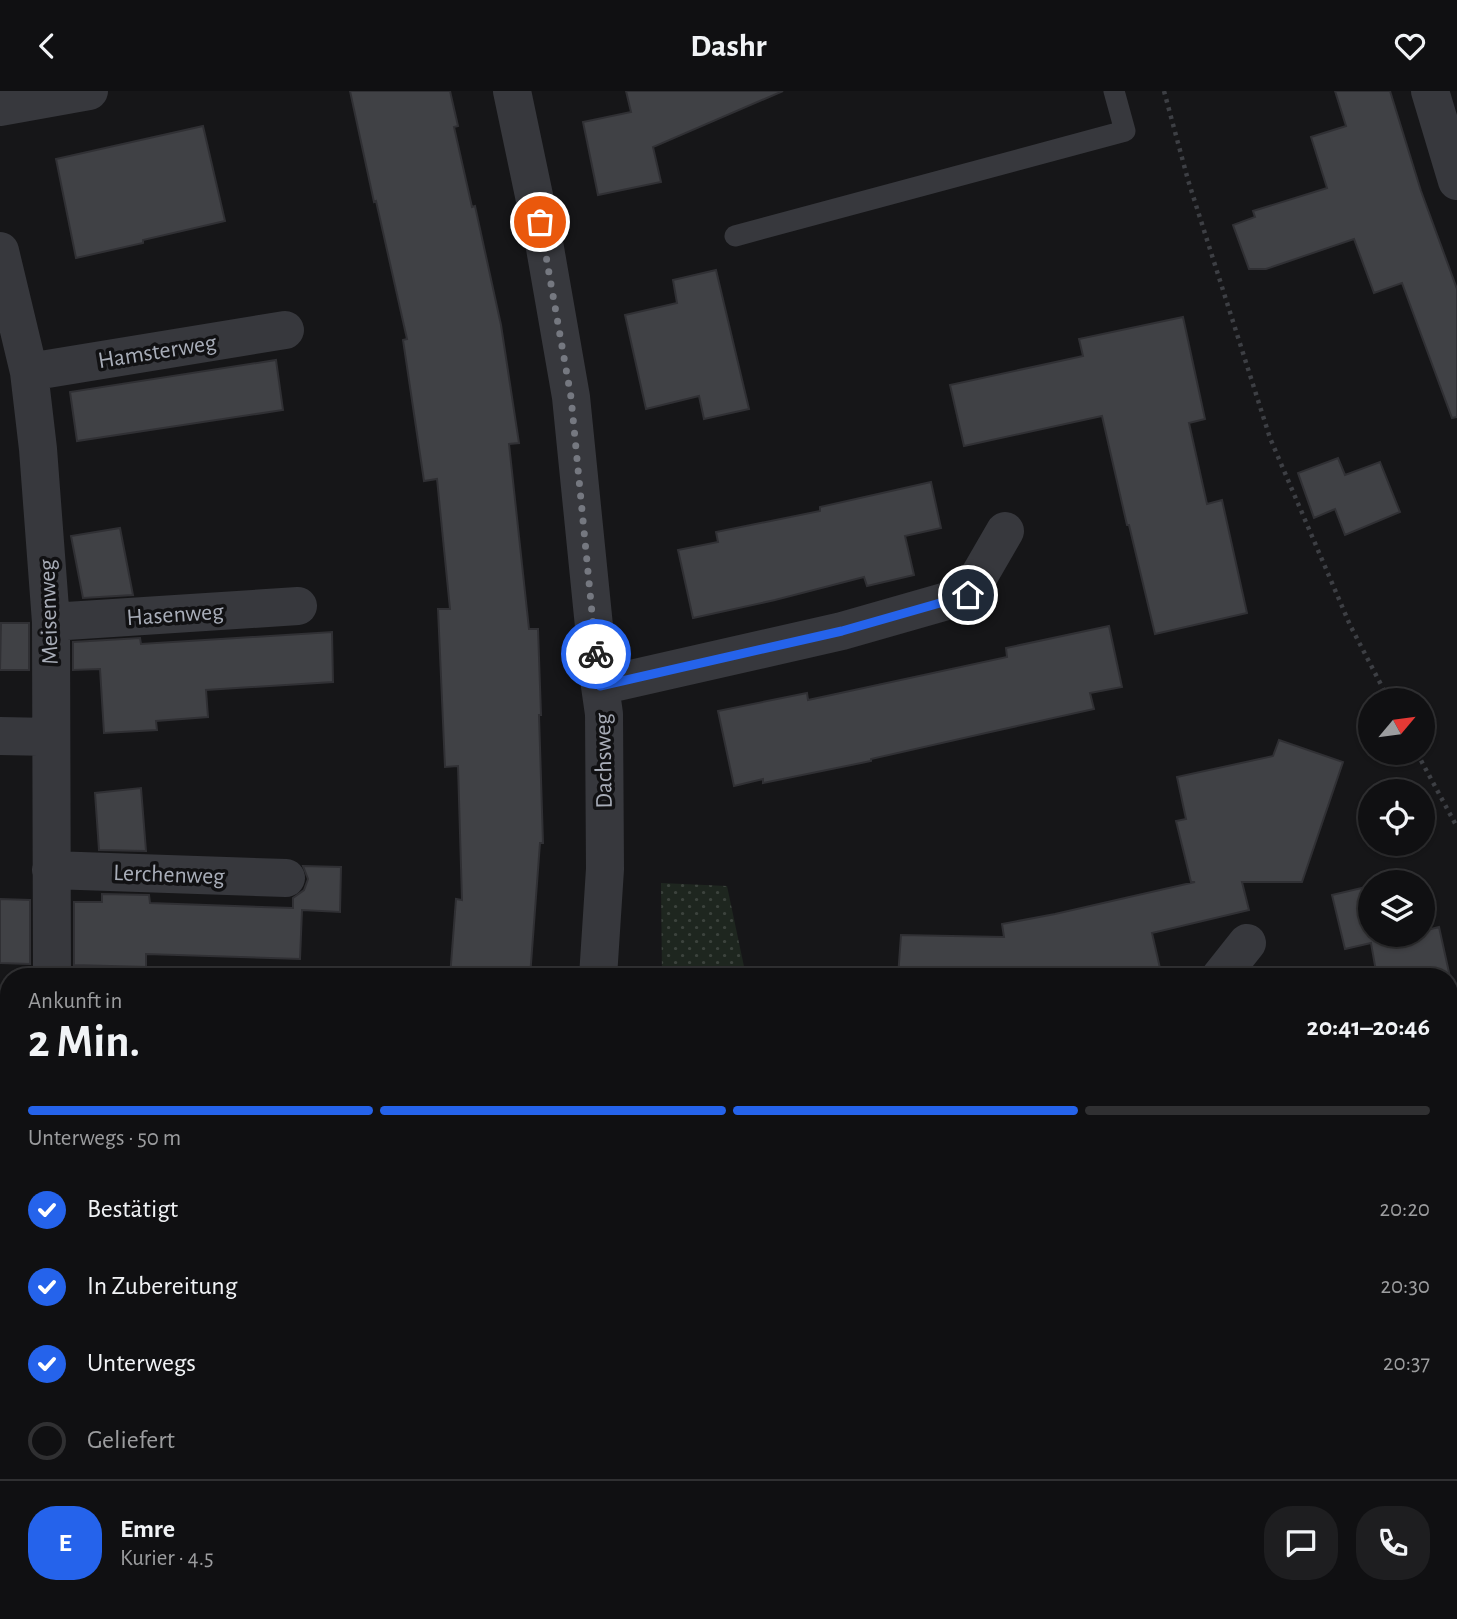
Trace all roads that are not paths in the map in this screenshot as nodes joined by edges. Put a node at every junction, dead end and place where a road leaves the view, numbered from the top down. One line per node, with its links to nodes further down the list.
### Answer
1 (89, 91): 5 (street)
2 (512, 91): 14 (street, Dachsweg)
3 (1114, 91): 7 (lane)
4 (1430, 91): 6 (street)
5 (0, 107)
6 (1456, 177)
7 (735, 236)
8 (0, 251): 10 (street, Meisenweg)
9 (285, 330): 10 (street, Hamsterweg)
10 (29, 372): 13 (street, Meisenweg)
11 (1005, 531): 14 (street)
12 (298, 606): 13 (street, Hasenweg)
13 (51, 622): 16 (street, Meisenweg)
14 (600, 686): 21 (street, Dachsweg)
15 (0, 736): 16 (street)
16 (51, 737): 17 (street, Meisenweg)
17 (51, 870): 18 (street, Lerchenweg); 20 (street, Meisenweg)
18 (286, 878)
19 (1247, 943): 22 (street)
20 (52, 968)
21 (599, 968)
22 (1227, 968)

